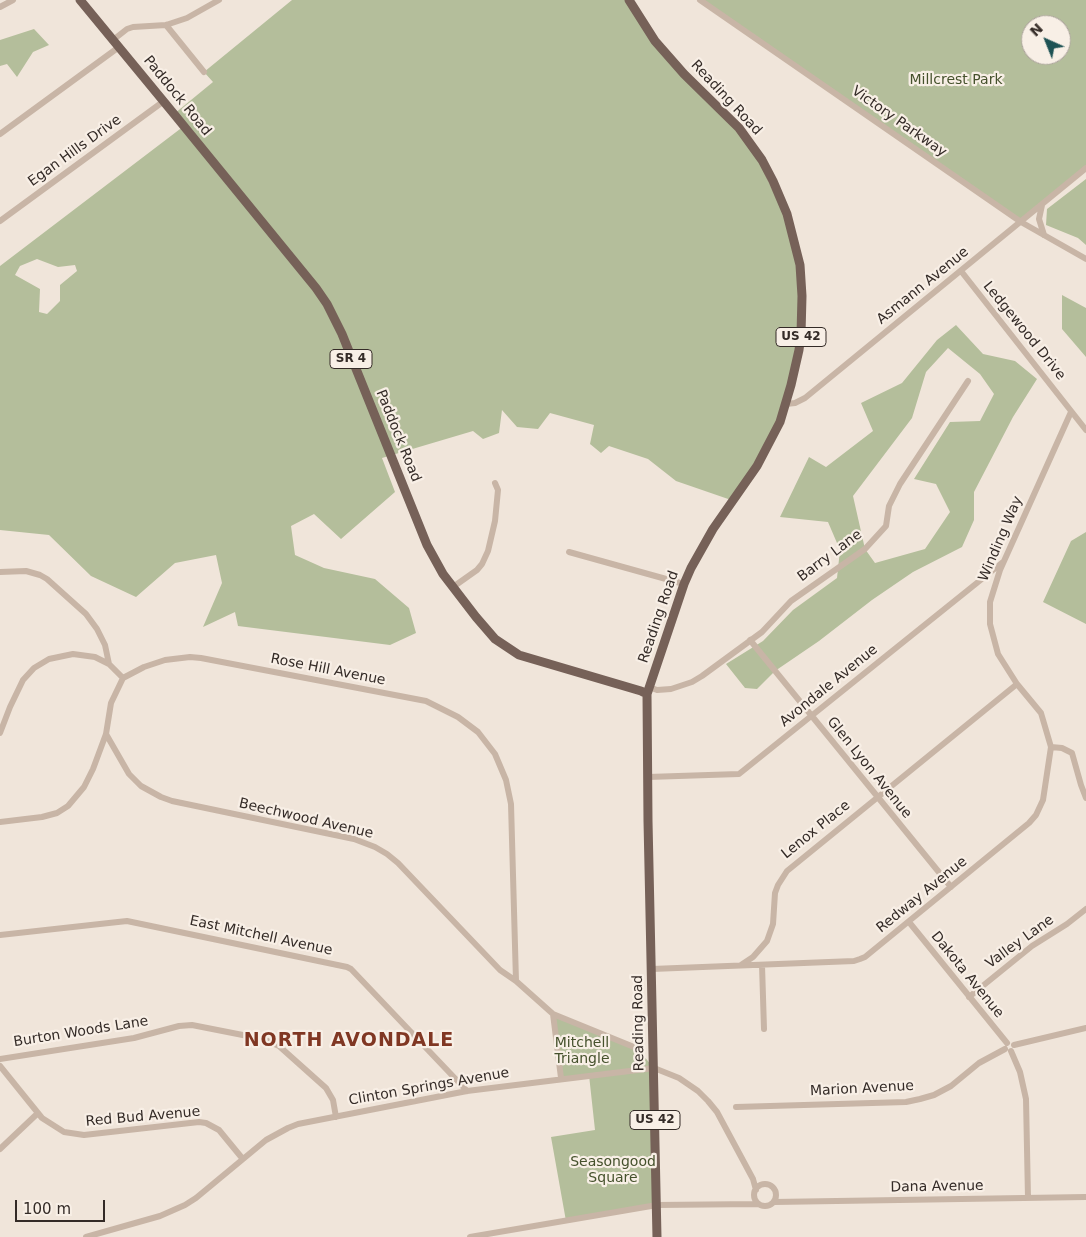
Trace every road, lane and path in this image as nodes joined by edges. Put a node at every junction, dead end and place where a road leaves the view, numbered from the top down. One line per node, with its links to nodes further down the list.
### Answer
1 (13, 0): 6 (street)
2 (80, 0): 8 (main road, Paddock Road / SR 4)
3 (219, 0): 7 (street)
4 (629, 0): 20 (main road, Reading Road / US 42)
5 (700, 0): 15 (street, Victory Parkway)
6 (0, 7)
7 (166, 25): 8 (street); 9 (street)
8 (116, 44): 10 (main road, Paddock Road / SR 4); 11 (street)
9 (204, 72)
10 (164, 101): 14 (street, Egan Hills Drive); 28 (main road, Paddock Road / SR 4)
11 (0, 134)
12 (1086, 168): 13 (street, Asmann Avenue)
13 (1042, 204): 15 (street, Asmann Avenue); 16 (street)
14 (0, 221)
15 (1021, 222): 16 (street, Victory Parkway); 18 (street, Asmann Avenue)
16 (1044, 235): 17 (street, Victory Parkway)
17 (1086, 259)
18 (961, 271): 20 (street, Asmann Avenue); 21 (street, Ledgewood Drive)
19 (968, 381): 29 (street, Barry Lane)
20 (786, 404): 27 (main road, Reading Road / US 42)
21 (1071, 412): 22 (street, Ledgewood Drive); 25 (street, Winding Way)
22 (1086, 430)
23 (495, 483): 28 (street)
24 (570, 552): 27 (street)
25 (1005, 560): 32 (street, Winding Way); 34 (street, Avondale Avenue)
26 (0, 572): 30 (street)
27 (684, 584): 33 (main road, Reading Road / US 42)
28 (453, 587): 33 (main road, Paddock Road / SR 4)
29 (750, 640): 33 (street, Barry Lane); 34 (street, Glen Lyon Avenue)
30 (109, 664): 31 (street); 35 (street)
31 (123, 678): 36 (street); 49 (street, Rose Hill Avenue)
32 (1017, 684): 37 (street, Winding Way); 39 (street, Lenox Place)
33 (648, 691): 38 (main road, Reading Road / US 42)
34 (811, 716): 38 (street, Avondale Avenue); 39 (street, Glen Lyon Avenue)
35 (0, 733)
36 (106, 734): 41 (street); 49 (street, Beechwood Avenue)
37 (1051, 747): 40 (street); 42 (street, Redway Avenue)
38 (648, 777): 48 (main road, Reading Road / US 42)
39 (876, 797): 42 (street, Glen Lyon Avenue); 47 (street, Lenox Place)
40 (1086, 798)
41 (0, 822)
42 (951, 888): 44 (street, Redway Avenue)
43 (1086, 909): 50 (street, Valley Lane)
44 (909, 922): 46 (street, Redway Avenue); 50 (street, Dakota Avenue)
45 (0, 935): 60 (street, East Mitchell Avenue)
46 (762, 965): 47 (street, Redway Avenue); 53 (street)
47 (740, 966): 48 (street)
48 (652, 969): 58 (main road, Reading Road / US 42)
49 (516, 980): 51 (street, Beechwood Avenue)
50 (969, 997): 55 (street, Dakota Avenue)
51 (552, 1014): 54 (street); 59 (street)
52 (1086, 1028): 55 (street, Marion Avenue)
53 (764, 1029)
54 (634, 1047)
55 (1009, 1047): 61 (street, Marion Avenue); 71 (street, Dakota Avenue)
56 (0, 1058): 63 (street, Burton Woods Lane)
57 (0, 1066): 62 (street, Red Bud Avenue)
58 (654, 1068): 59 (street, Clinton Springs Avenue); 66 (street, Clinton Springs Avenue); 76 (main road, Reading Road / US 42)
59 (561, 1078): 60 (street, Clinton Springs Avenue)
60 (466, 1090): 63 (street, Clinton Springs Avenue)
61 (736, 1107)
62 (38, 1113): 64 (street); 65 (street, Red Bud Avenue)
63 (336, 1117): 65 (street, Clinton Springs Avenue)
64 (0, 1149)
65 (242, 1158): 77 (street, Clinton Springs Avenue)
66 (753, 1179): 67 (street); 68 (street, Clinton Springs Avenue)
67 (763, 1185): 68 (street); 69 (street)
68 (755, 1192): 74 (street); 75 (street)
69 (776, 1193): 72 (street); 73 (street)
70 (1086, 1197): 71 (street, Dana Avenue)
71 (1028, 1198): 73 (street, Dana Avenue)
72 (774, 1202): 73 (street, Dana Avenue); 75 (street)
73 (788, 1202)
74 (740, 1203): 75 (street); 76 (street)
75 (758, 1204)
76 (657, 1205): 78 (street); 79 (main road, Reading Road / US 42)
77 (86, 1237)
78 (470, 1237)
79 (657, 1237)

